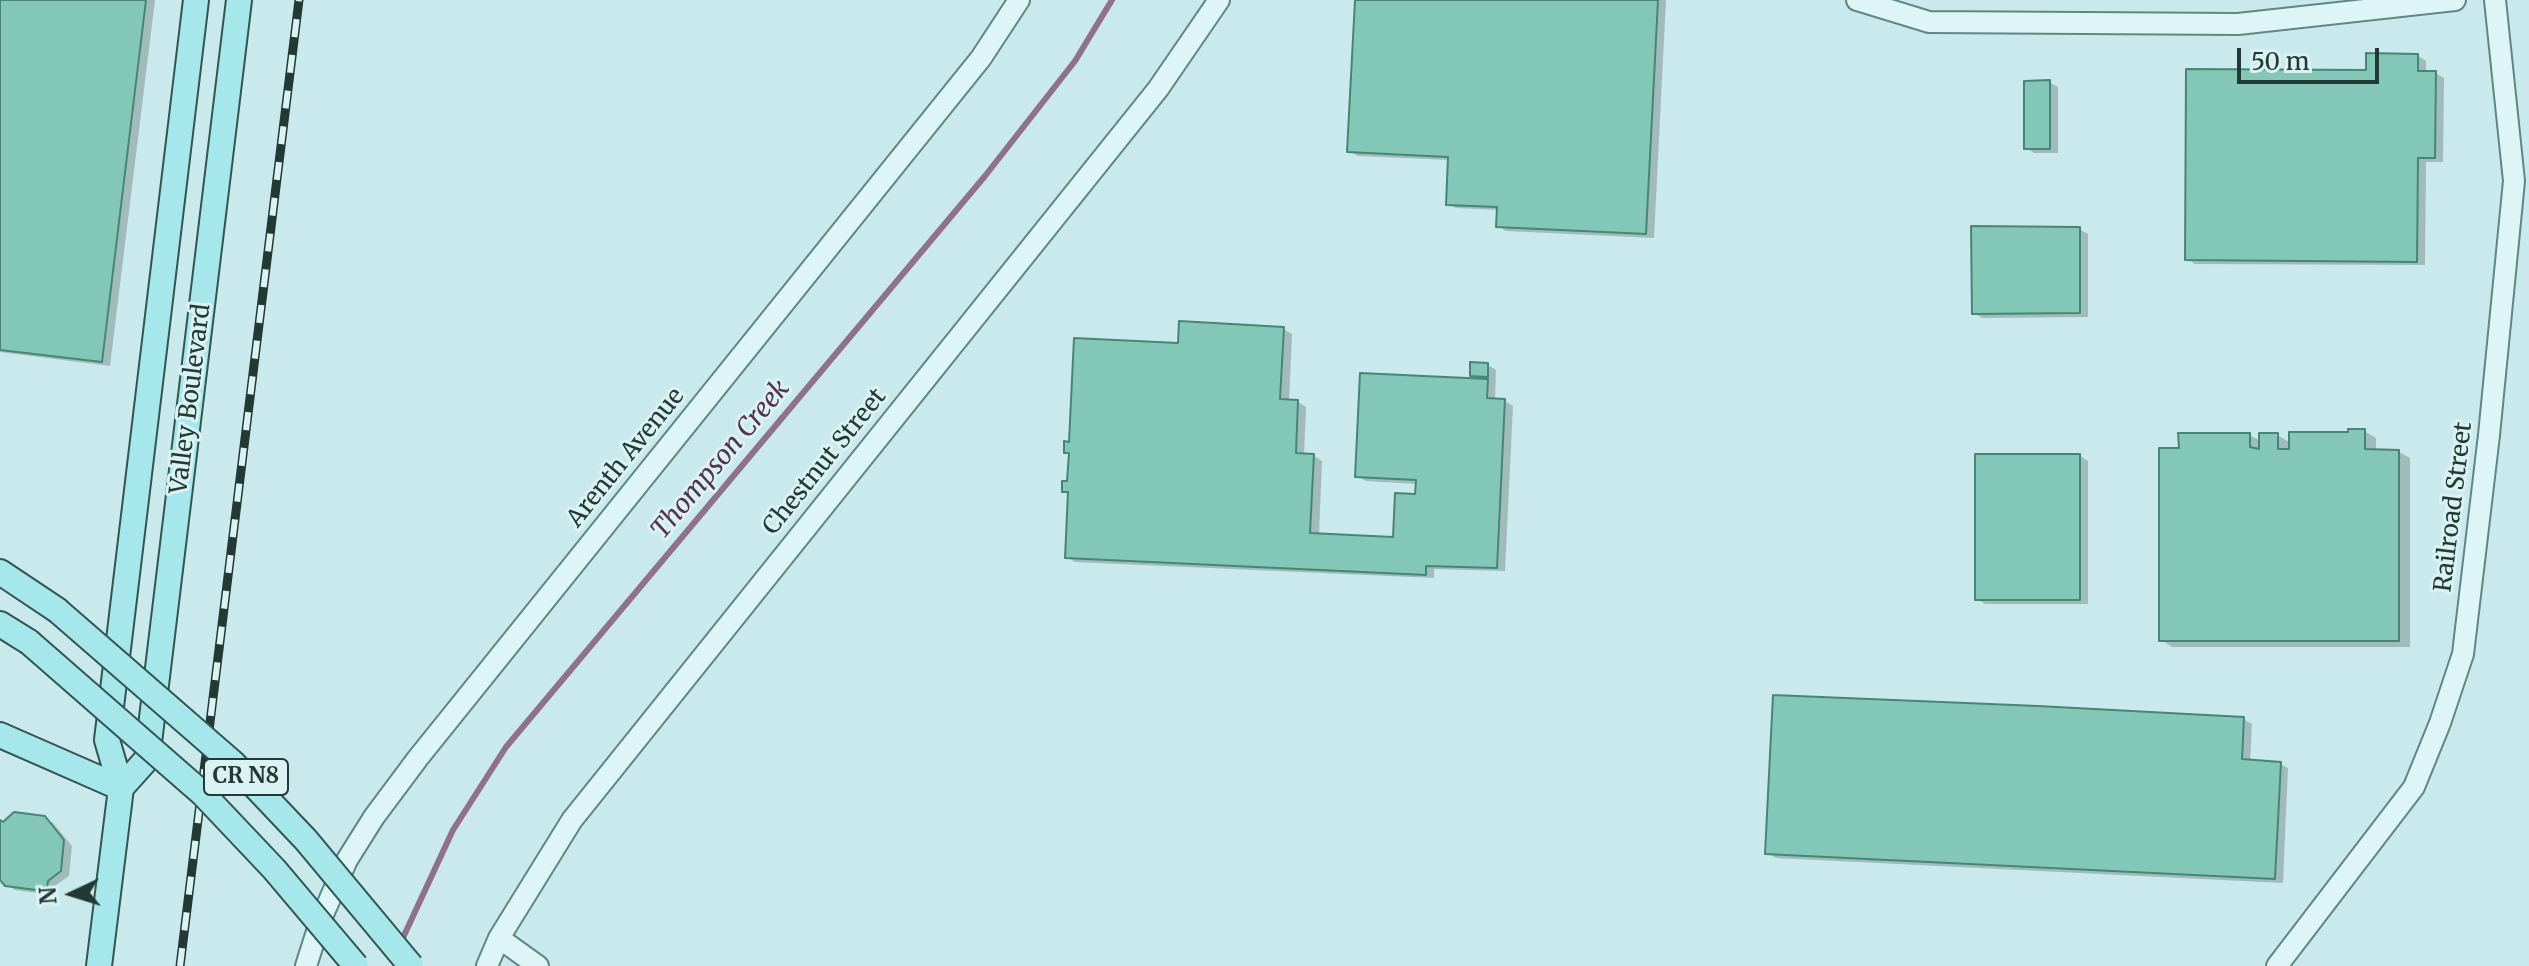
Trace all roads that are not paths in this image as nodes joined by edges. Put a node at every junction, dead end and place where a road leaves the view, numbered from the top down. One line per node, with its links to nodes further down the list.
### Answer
1 (196, 0): 8 (main road, Valley Boulevard)
2 (239, 0): 9 (main road, Valley Boulevard)
3 (1019, 0): 16 (street, Arenth Avenue)
4 (1219, 0): 14 (street, Chestnut Street)
5 (1857, 0): 6 (street)
6 (2455, 0)
7 (2495, 0): 21 (street, Railroad Street)
8 (141, 461): 9 (main road); 13 (main road, Valley Boulevard)
9 (183, 466): 13 (main road, Valley Boulevard)
10 (0, 572): 18 (main road, CR N8, bridge)
11 (0, 624): 17 (main road, CR N8, bridge)
12 (0, 735): 13 (main road)
13 (121, 788): 15 (main road, Valley Boulevard)
14 (499, 938): 19 (street, Chestnut Street); 20 (street)
15 (99, 966)
16 (306, 966)
17 (356, 966)
18 (411, 966)
19 (487, 966)
20 (538, 966)
21 (2277, 966)

